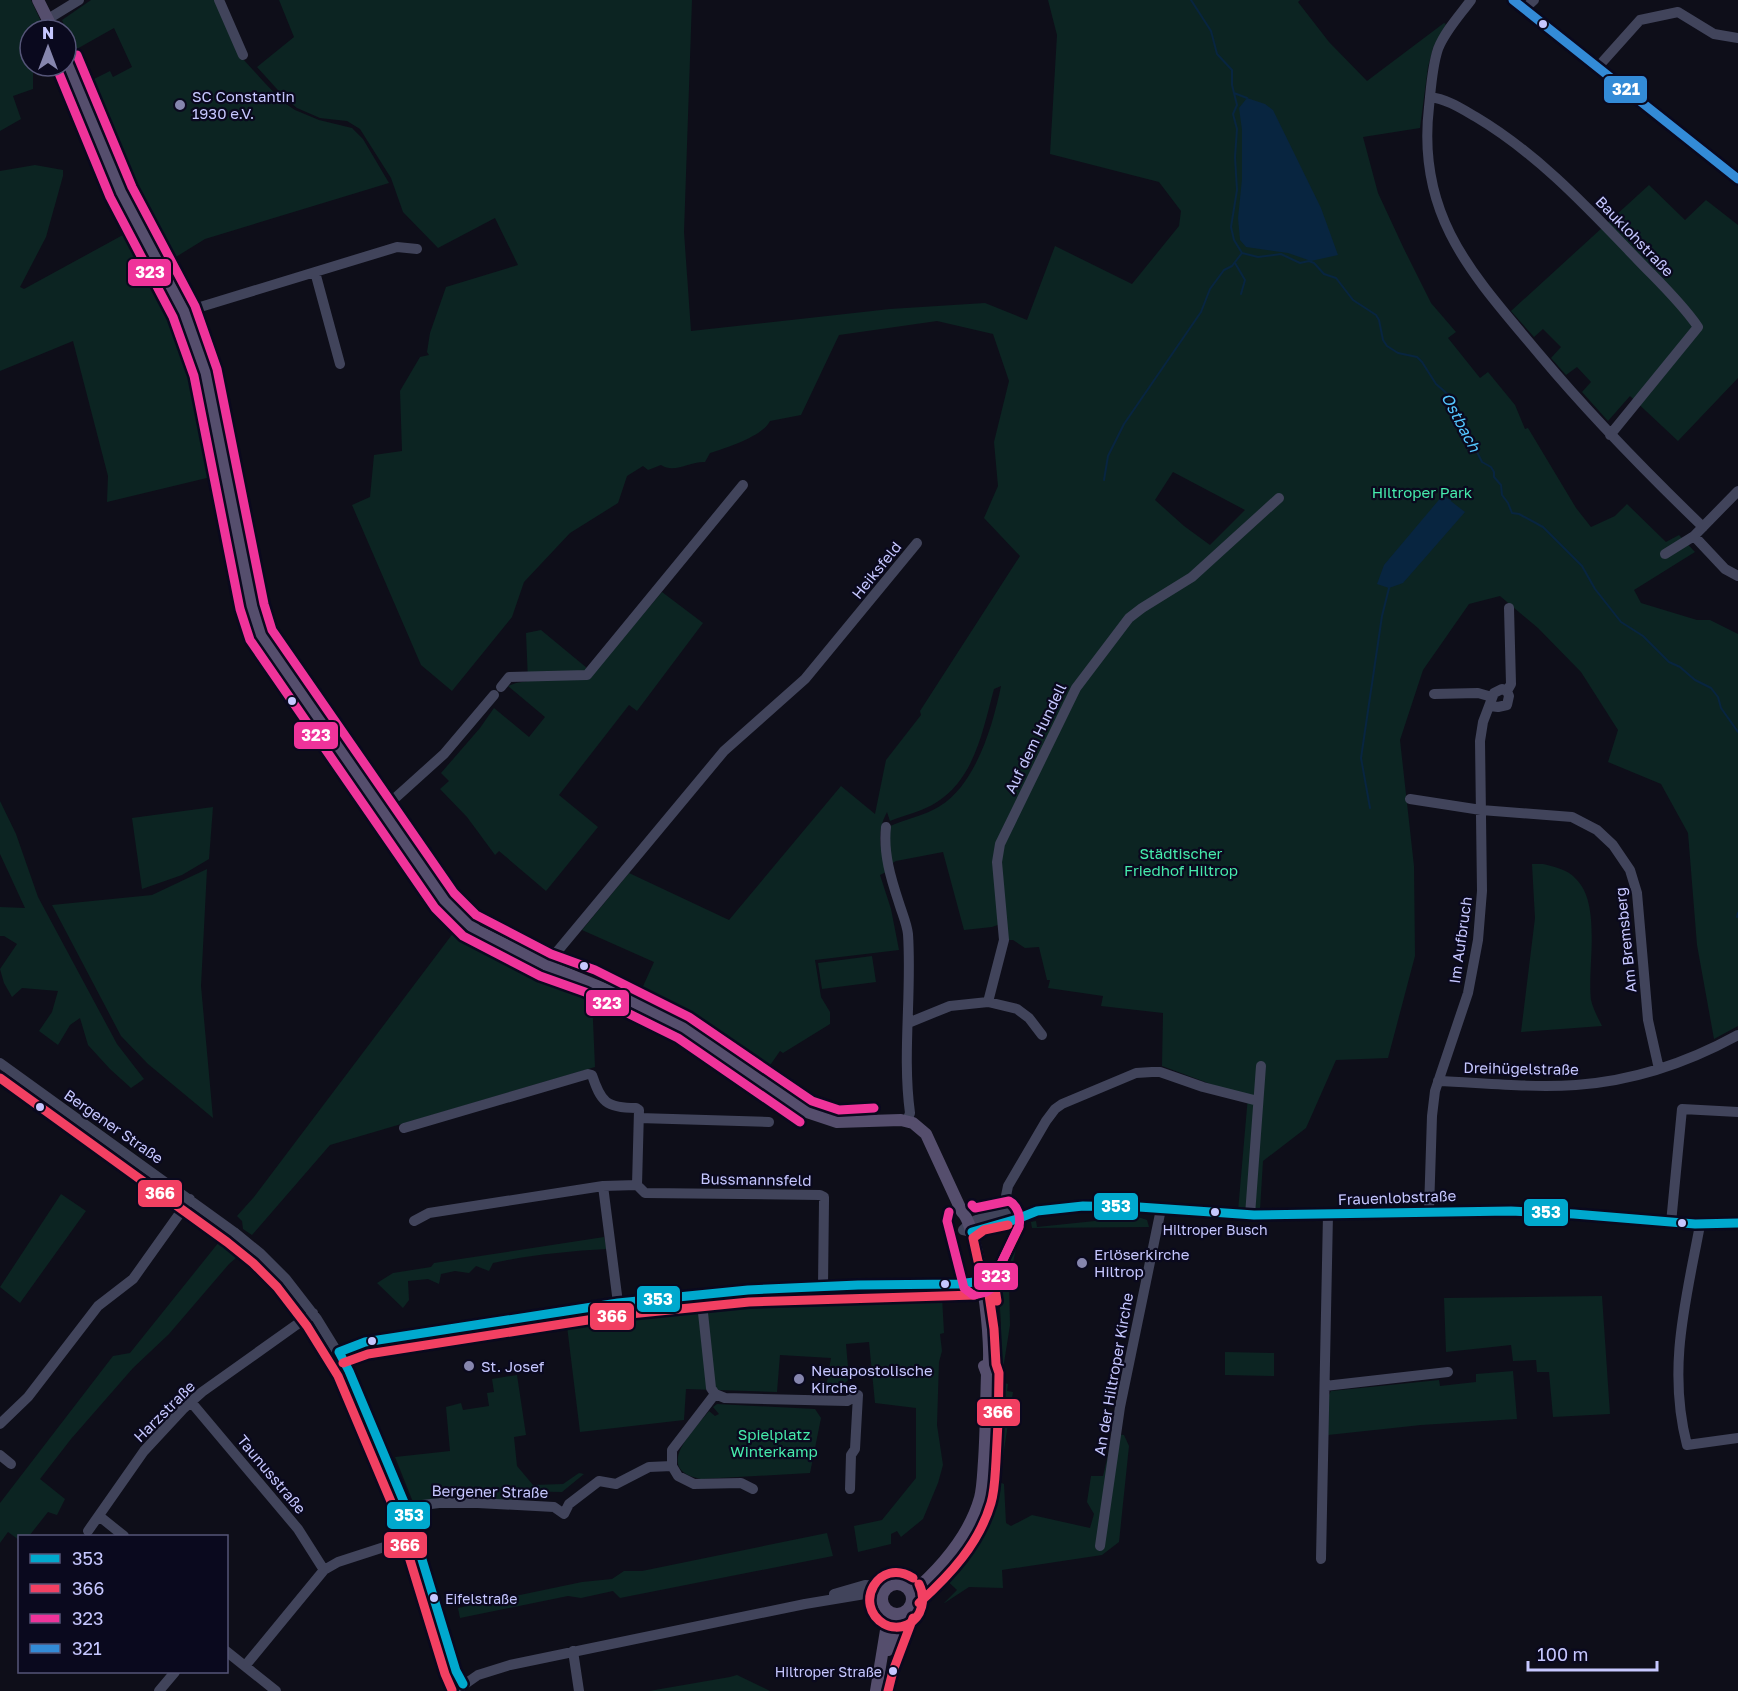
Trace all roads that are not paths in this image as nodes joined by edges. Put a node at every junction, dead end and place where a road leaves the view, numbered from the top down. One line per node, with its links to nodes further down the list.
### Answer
1 (38, 0): 8 (main road)
2 (219, 0): 11 (street)
3 (1471, 0): 14 (street)
4 (1513, 0): 7 (street)
5 (1533, 0): 7 (street)
6 (76, 1): 9 (street)
7 (1524, 9): 12 (street)
8 (47, 18)
9 (58, 18)
10 (1738, 38): 12 (street)
11 (243, 55)
12 (1597, 68): 15 (street)
13 (74, 78): 18 (main road)
14 (1430, 98): 20 (street); 20 (street, Bauklohstraße)
15 (1738, 179)
16 (417, 249): 17 (street)
17 (315, 272): 18 (street); 19 (street)
18 (183, 312): 33 (main road)
19 (340, 364)
20 (1610, 435): 24 (street)
21 (743, 485): 33 (street)
22 (1738, 491): 24 (street)
23 (1278, 498): 37 (street, Auf dem Hundell)
24 (1703, 527): 25 (street)
25 (1694, 536): 27 (street); 28 (street)
26 (917, 543): 36 (street, Heiksfeld)
27 (1665, 554)
28 (1738, 576)
29 (1509, 608): 31 (street)
30 (1434, 694): 31 (street)
31 (1491, 701): 34 (street, Im Aufbruch)
32 (1410, 799): 34 (street, Am Bremsberg)
33 (383, 809): 36 (main road)
34 (1481, 810): 43 (street, Am Bremsberg); 44 (street, Im Aufbruch)
35 (886, 827): 38 (street)
36 (546, 964): 48 (main road)
37 (988, 1002): 38 (street); 39 (street)
38 (908, 1023): 48 (street)
39 (1042, 1035)
40 (1738, 1035): 43 (street, Dreihügelstraße)
41 (0, 1063): 53 (street, Bergener Straße)
42 (1261, 1066): 45 (street)
43 (1659, 1070): 44 (street, Dreihügelstraße)
44 (1438, 1081): 55 (street, Im Aufbruch)
45 (1258, 1101): 57 (street); 58 (street)
46 (1738, 1112): 60 (street)
47 (639, 1118): 49 (street); 50 (street); 51 (street)
48 (907, 1121): 62 (main road)
49 (769, 1122)
50 (404, 1128)
51 (638, 1185): 52 (street, Bussmannsfeld); 65 (street, Bussmannsfeld)
52 (603, 1186): 59 (street, Bussmannsfeld); 67 (street)
53 (190, 1199): 68 (street, Bergener Straße); 74 (street)
54 (1161, 1209): 57 (street, Frauenlobstraße); 58 (street, Frauenlobstraße); 86 (street, An der Hiltroper Kirche)
55 (1429, 1210): 56 (street, Frauenlobstraße); 60 (street, Frauenlobstraße)
56 (1329, 1214): 57 (street, Frauenlobstraße); 71 (street)
57 (1250, 1215)
58 (1007, 1217): 62 (street, Frauenlobstraße)
59 (414, 1221)
60 (1671, 1222): 63 (street, Frauenlobstraße)
61 (1738, 1223): 63 (street, Frauenlobstraße)
62 (966, 1224): 64 (main road)
63 (1700, 1225): 75 (street)
64 (978, 1282): 65 (street); 90 (main road)
65 (823, 1286): 66 (street)
66 (701, 1294): 67 (street); 72 (street)
67 (618, 1303): 69 (street)
68 (314, 1313): 69 (street, Bergener Straße); 73 (street, Harzstraße)
69 (339, 1352): 81 (street, Bergener Straße)
70 (1448, 1372): 71 (street)
71 (1325, 1386): 87 (street)
72 (715, 1394): 78 (street); 80 (street)
73 (191, 1402): 82 (street, Harzstraße); 88 (street, Taunusstraße)
74 (0, 1424)
75 (1738, 1438)
76 (0, 1455): 77 (street)
77 (11, 1464)
78 (672, 1466): 79 (street); 81 (street, Bergener Straße)
79 (753, 1489)
80 (849, 1489)
81 (406, 1508): 85 (street, Bergener Straße)
82 (99, 1516): 83 (street, Harzstraße); 84 (street)
83 (88, 1531)
84 (123, 1535)
85 (415, 1537): 88 (street); 100 (street, Bergener Straße)
86 (1100, 1546)
87 (1321, 1559)
88 (324, 1570): 97 (street)
89 (889, 1586): 90 (main road); 91 (main road); 92 (street)
90 (907, 1590): 94 (main road)
91 (882, 1599): 92 (street); 93 (main road)
92 (805, 1604): 96 (street)
93 (889, 1612): 94 (main road); 98 (main road)
94 (902, 1614): 98 (main road)
95 (228, 1652): 97 (street)
96 (573, 1652): 100 (street); 103 (street)
97 (245, 1666): 102 (street)
98 (881, 1668): 104 (main road)
99 (173, 1673): 101 (street)
100 (459, 1688)
101 (159, 1691)
102 (276, 1691)
103 (579, 1691)
104 (876, 1691)

